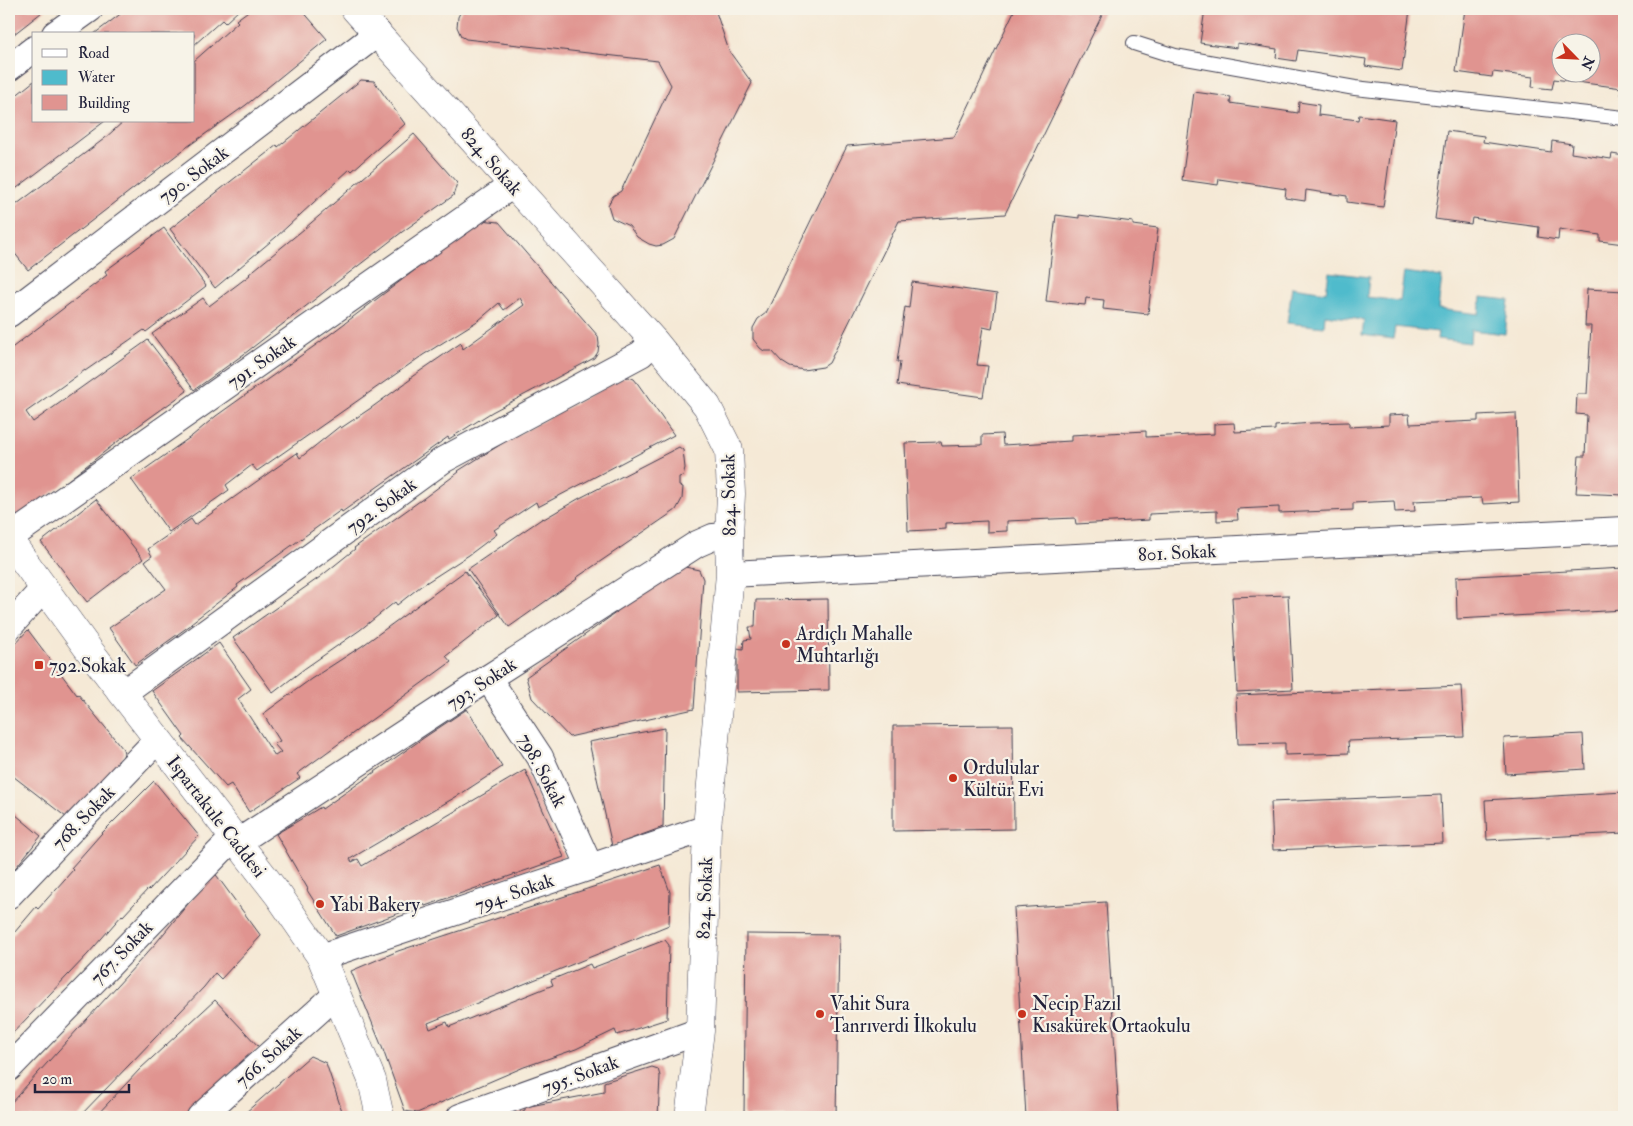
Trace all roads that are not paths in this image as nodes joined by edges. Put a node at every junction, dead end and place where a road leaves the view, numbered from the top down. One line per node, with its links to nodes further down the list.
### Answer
1 (90, 9): 3 (street)
2 (355, 9): 4 (street, 824. Sokak)
3 (58, 32)
4 (378, 33): 9 (street, 824. Sokak); 10 (street, 790. Sokak)
5 (1134, 42): 8 (lane)
6 (32, 51): 7 (street)
7 (9, 68)
8 (1624, 118)
9 (514, 184): 11 (street, 824. Sokak); 14 (street, 791. Sokak)
10 (9, 314)
11 (654, 341): 13 (street, 824. Sokak); 19 (street, 792. Sokak)
12 (1624, 530): 15 (street, 801. Sokak)
13 (729, 536): 15 (street, 824. Sokak); 18 (street, 793. Sokak)
14 (9, 539): 16 (street, Ispartakule Caddesi)
15 (730, 574): 21 (street, 824. Sokak)
16 (44, 588): 17 (street); 19 (street, Ispartakule Caddesi)
17 (9, 627)
18 (488, 678): 22 (street, 793. Sokak); 23 (street, 798. Sokak)
19 (122, 692): 20 (street, Ispartakule Caddesi)
20 (158, 739): 22 (street, Ispartakule Caddesi); 24 (street, 768. Sokak)
21 (707, 828): 23 (street, 794. Sokak); 27 (street, 824. Sokak)
22 (236, 840): 25 (street, Ispartakule Caddesi); 28 (street, 767. Sokak)
23 (590, 867): 25 (street, 794. Sokak)
24 (9, 895)
25 (321, 957): 26 (street, Ispartakule Caddesi)
26 (336, 995): 29 (street, 766. Sokak); 30 (street, Ispartakule Caddesi)
27 (700, 1031): 31 (street, 795. Sokak); 32 (street, 824. Sokak)
28 (9, 1068)
29 (200, 1117)
30 (380, 1117)
31 (460, 1117)
32 (689, 1117)

